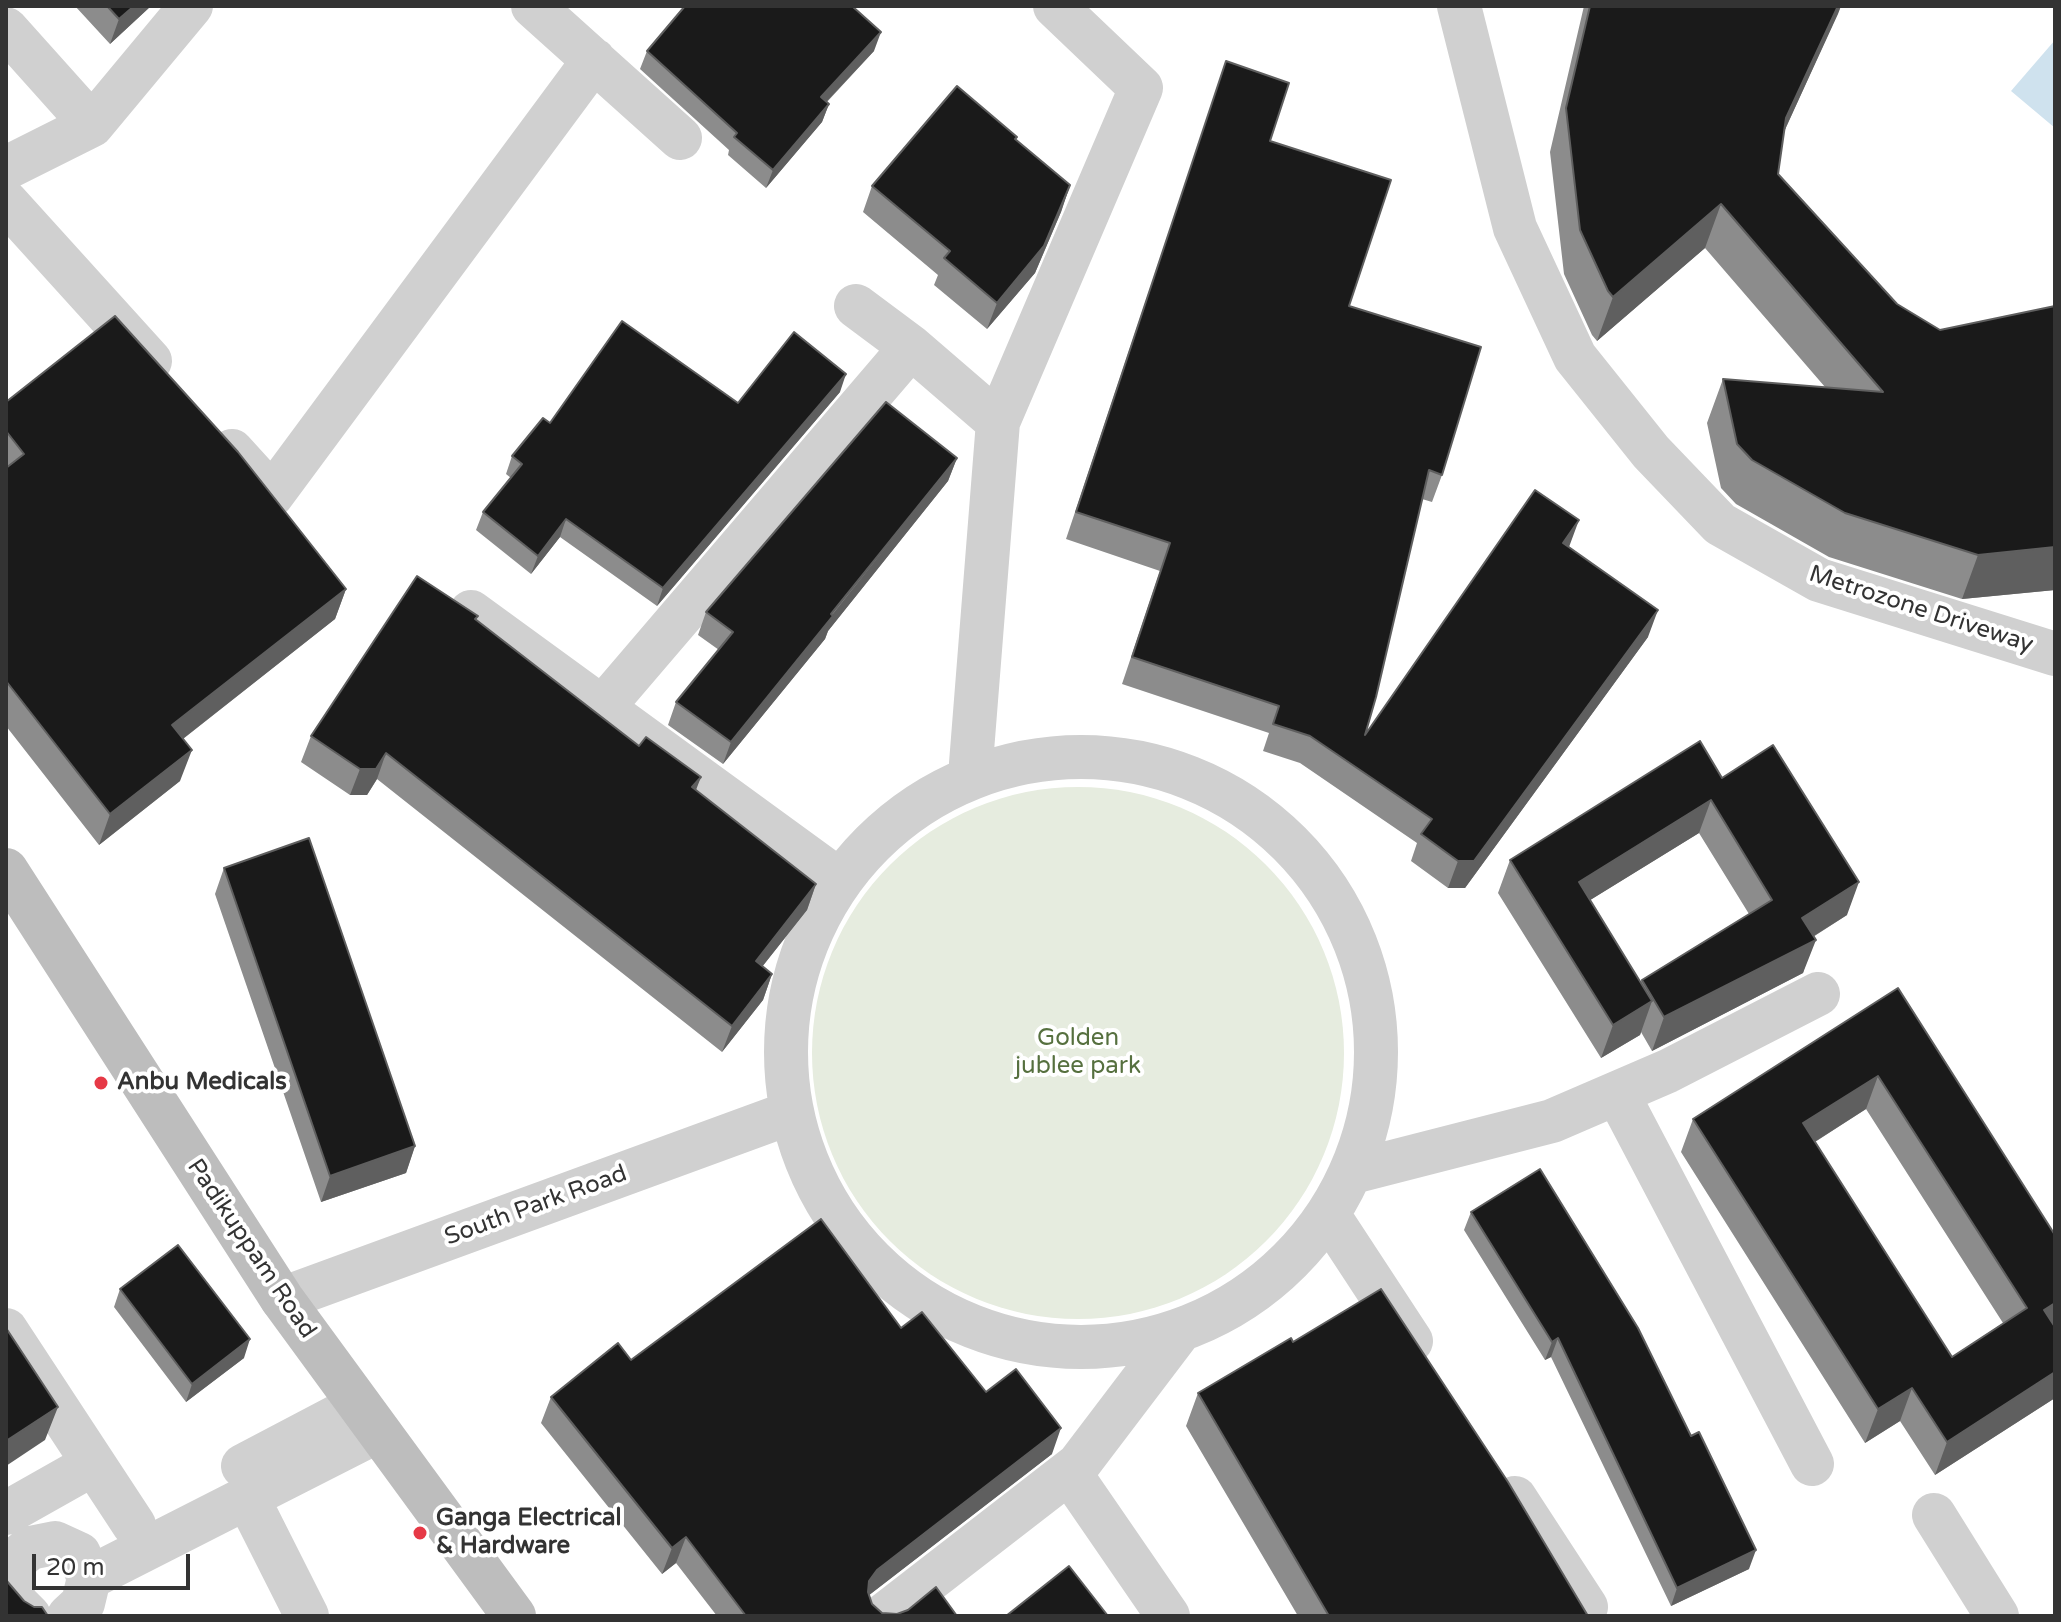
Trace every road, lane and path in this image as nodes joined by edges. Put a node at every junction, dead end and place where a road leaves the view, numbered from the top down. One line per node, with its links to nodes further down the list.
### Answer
1 (191, 6): 7 (street)
2 (533, 6): 6 (street)
3 (1055, 6): 14 (street)
4 (1459, 6): 17 (street, Metrozone Driveway)
5 (6, 29): 7 (street)
6 (594, 60): 8 (street); 15 (street)
7 (92, 125): 9 (street)
8 (680, 138)
9 (6, 168)
10 (6, 202): 13 (street)
11 (856, 306): 12 (street)
12 (911, 347): 14 (street); 18 (street)
13 (177, 390)
14 (998, 422): 19 (street)
15 (208, 425)
16 (471, 612): 18 (street)
17 (2055, 654)
18 (603, 707): 21 (street)
19 (970, 776): 21 (street); 25 (street)
20 (6, 870): 27 (street, Padikuppam Road)
21 (839, 880): 24 (street)
22 (1818, 994): 23 (street)
23 (1617, 1093): 25 (street); 33 (street)
24 (790, 1113): 27 (street, South Park Road); 29 (street)
25 (1353, 1172): 26 (street)
26 (1331, 1219): 29 (street); 30 (street)
27 (282, 1299): 31 (street, Padikuppam Road)
28 (6, 1330): 32 (street)
29 (1179, 1332): 35 (street)
30 (1433, 1374)
31 (368, 1418): 36 (street); 39 (street); 44 (street, Padikuppam Road)
32 (93, 1464): 37 (street); 39 (street)
33 (1812, 1464)
34 (1493, 1465): 41 (street)
35 (1069, 1472): 45 (street); 46 (street)
36 (247, 1497): 40 (street); 42 (street)
37 (6, 1513)
38 (1934, 1515): 47 (street)
39 (134, 1525): 40 (street)
40 (77, 1595): 43 (street)
41 (1586, 1607)
42 (303, 1614)
43 (29, 1616)
44 (514, 1616)
45 (883, 1616)
46 (1168, 1616)
47 (1997, 1616)

